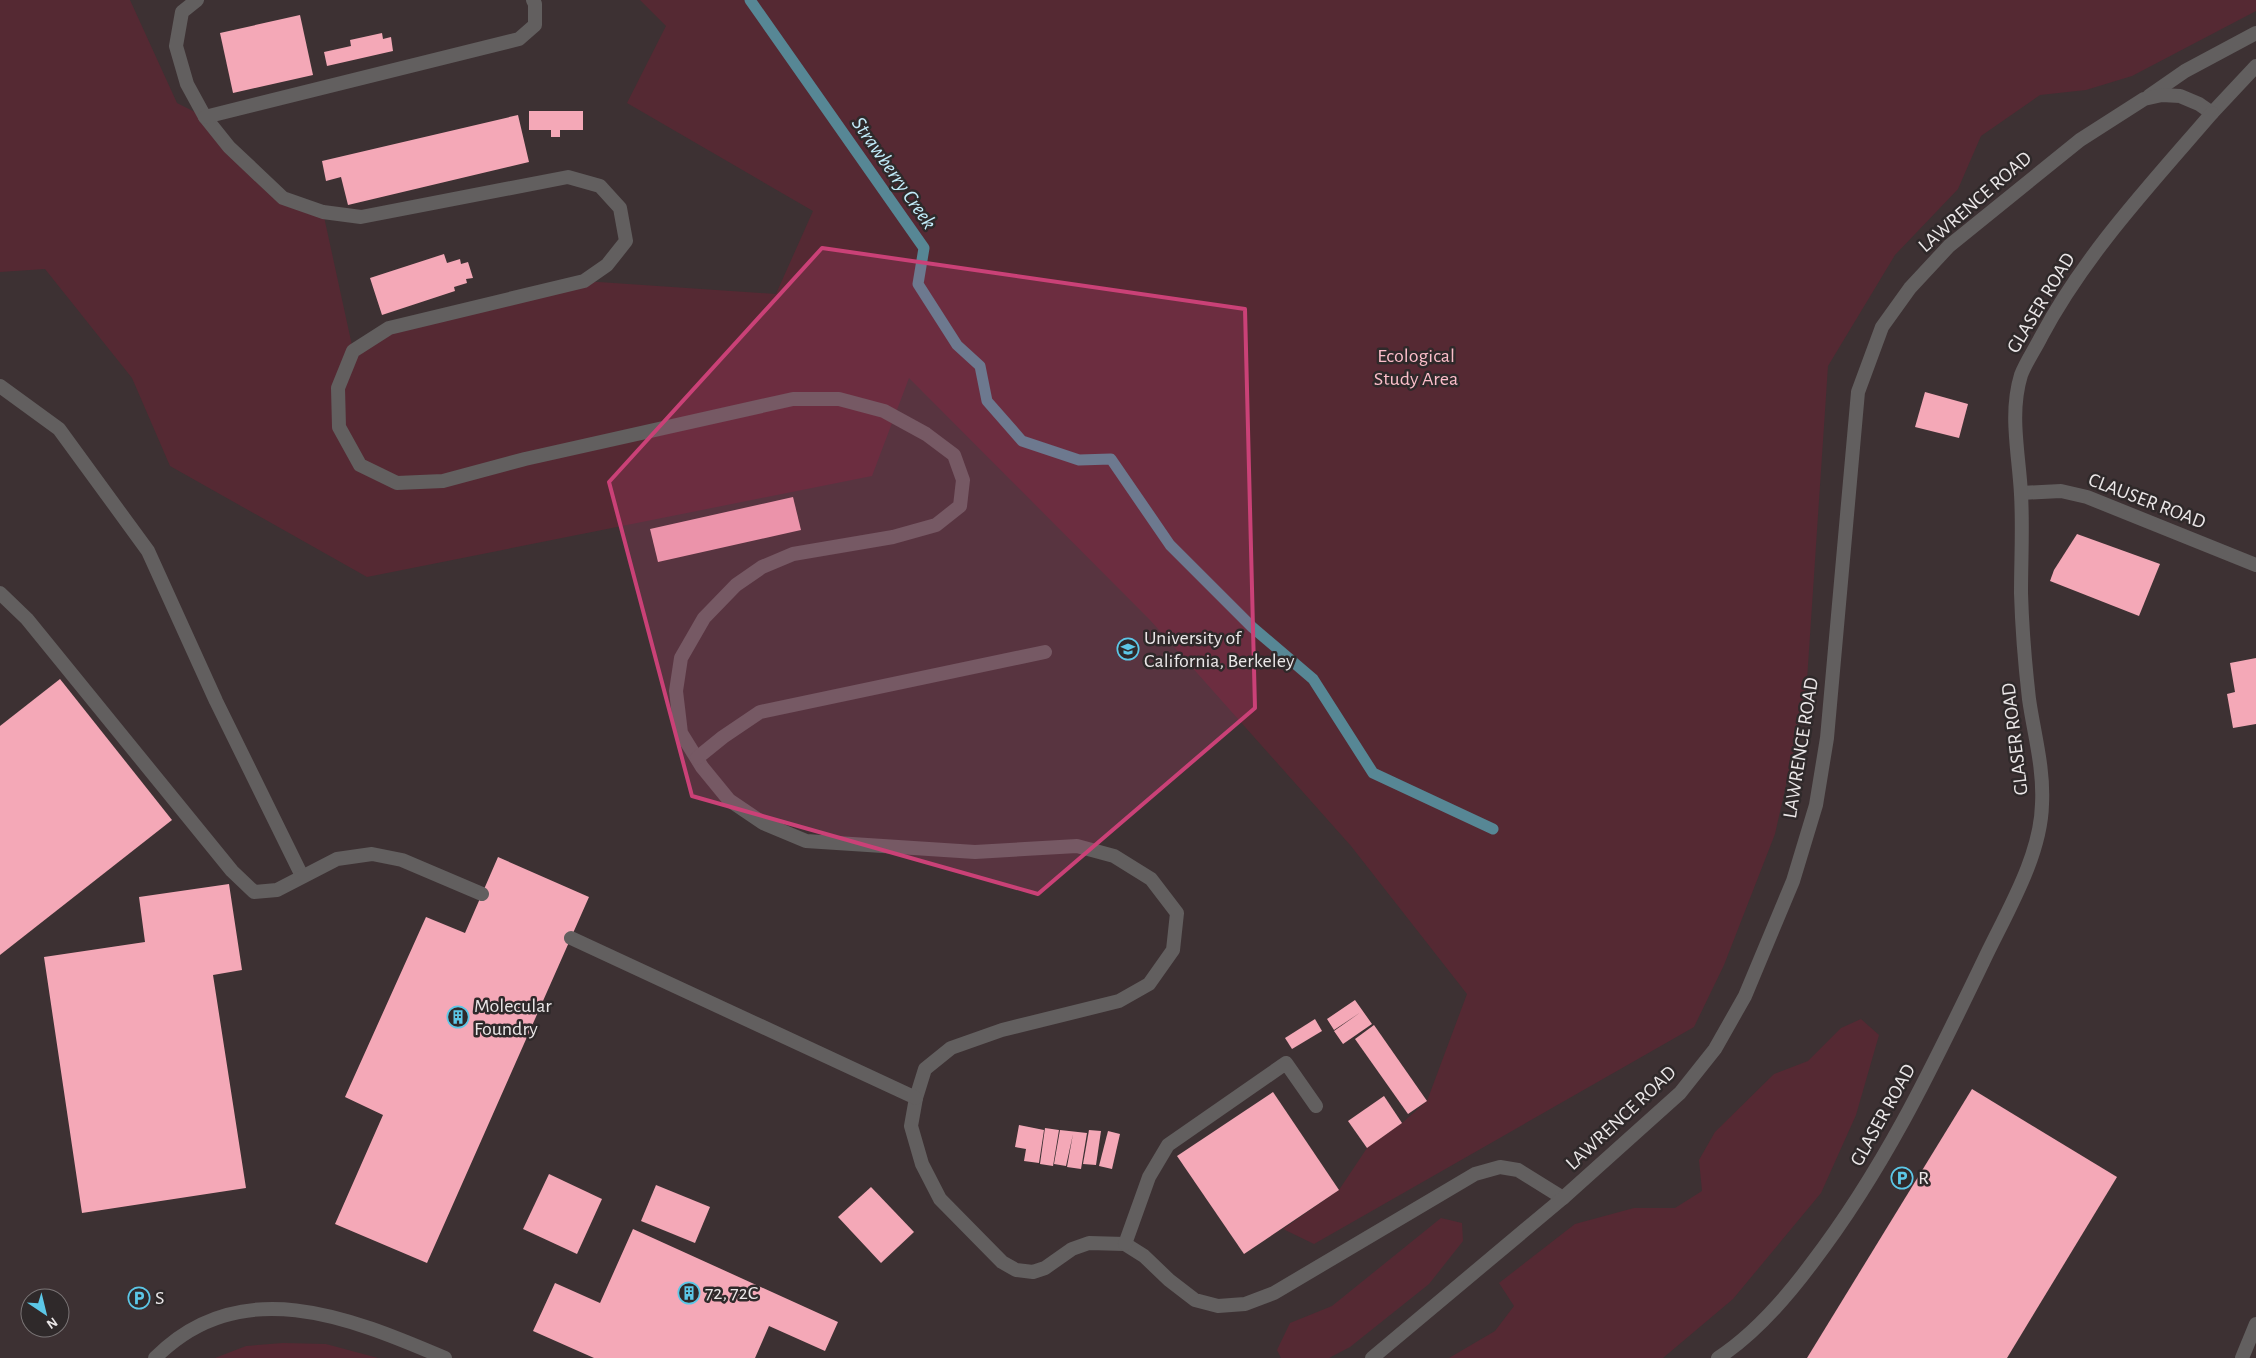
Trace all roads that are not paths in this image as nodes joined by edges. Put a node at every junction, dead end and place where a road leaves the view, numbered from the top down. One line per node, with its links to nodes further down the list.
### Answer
1 (197, 0): 7 (lane)
2 (533, 0): 7 (lane)
3 (2256, 33): 5 (lane, LAWRENCE ROAD)
4 (2256, 66): 6 (lane)
5 (2144, 99): 6 (lane, LAWRENCE ROAD); 19 (lane, LAWRENCE ROAD)
6 (2212, 113): 9 (lane, GLASER ROAD)
7 (205, 117): 13 (lane)
8 (0, 386): 14 (lane)
9 (2021, 493): 10 (lane, CLAUSER ROAD); 25 (lane, GLASER ROAD)
10 (2256, 565)
11 (0, 593): 14 (lane)
12 (1045, 652): 13 (lane)
13 (696, 758): 17 (lane)
14 (302, 876): 15 (lane)
15 (482, 894)
16 (572, 938): 17 (lane)
17 (916, 1098): 20 (lane)
18 (1316, 1106): 20 (lane)
19 (1563, 1198): 20 (lane); 24 (lane, LAWRENCE ROAD)
20 (1125, 1244)
21 (2256, 1324): 26 (lane)
22 (155, 1358): 23 (lane)
23 (445, 1358)
24 (1372, 1358)
25 (1718, 1358)
26 (2244, 1358)

